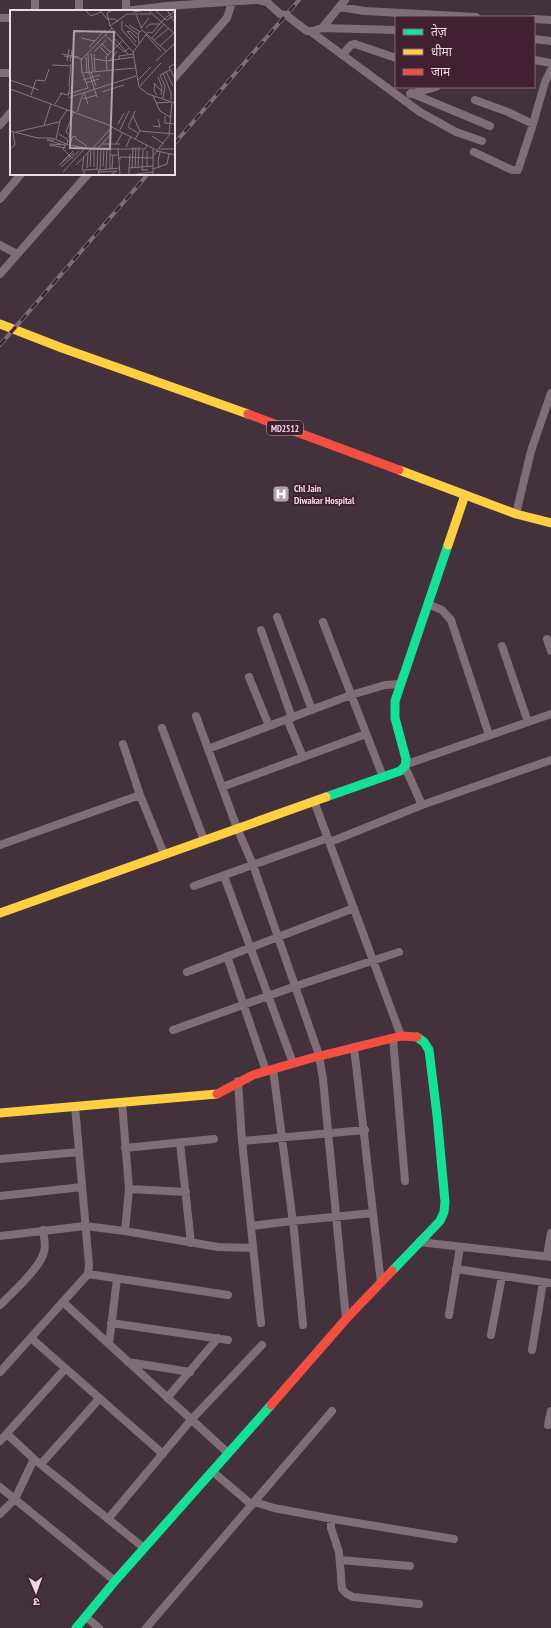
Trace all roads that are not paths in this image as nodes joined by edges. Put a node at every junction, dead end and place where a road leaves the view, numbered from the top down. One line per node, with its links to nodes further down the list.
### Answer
1 (36, 0): 10 (street)
2 (126, 0): 11 (street)
3 (259, 0): 6 (street); 18 (street)
4 (345, 0): 8 (street)
5 (214, 1): 6 (street); 7 (street)
6 (232, 2): 26 (street)
7 (167, 3): 9 (street)
8 (339, 7): 13 (street); 16 (street)
9 (158, 9): 12 (street)
10 (35, 10)
11 (125, 10)
12 (142, 10)
13 (458, 16)
14 (535, 19): 15 (street)
15 (551, 20)
16 (322, 28): 17 (street); 18 (street)
17 (395, 30)
18 (310, 32): 21 (street)
19 (535, 39): 20 (street)
20 (551, 41)
21 (342, 55): 22 (street); 30 (street)
22 (395, 58)
23 (535, 60): 24 (street)
24 (551, 63)
25 (550, 72): 27 (street)
26 (175, 77)
27 (548, 83): 33 (street)
28 (432, 88): 29 (street)
29 (411, 93): 30 (street); 35 (street)
30 (403, 100): 36 (street)
31 (475, 100): 33 (street)
32 (10, 113): 34 (street)
33 (533, 124): 37 (street)
34 (0, 125)
35 (490, 126)
36 (482, 141)
37 (474, 152)
38 (20, 175): 40 (street)
39 (87, 175): 42 (street)
40 (2, 194)
41 (0, 246): 42 (street)
42 (17, 254): 43 (street)
43 (0, 274)
44 (0, 324): 46 (street, MD2512)
45 (551, 393): 47 (street)
46 (465, 495): 47 (street, MD2512); 49 (street)
47 (516, 514): 48 (street, MD2512)
48 (551, 523)
49 (428, 604): 57 (street); 67 (street)
50 (277, 617): 59 (street)
51 (323, 622): 58 (street)
52 (261, 630): 62 (street)
53 (547, 639): 55 (street)
54 (502, 646): 63 (street)
55 (551, 651)
56 (249, 677): 64 (street)
57 (400, 684): 58 (street); 72 (street)
58 (351, 696): 59 (street); 66 (street)
59 (312, 710): 62 (street)
60 (551, 714): 63 (street)
61 (196, 716): 69 (street)
62 (289, 719): 64 (street); 70 (street)
63 (528, 722): 67 (street)
64 (269, 726): 69 (street)
65 (162, 728): 79 (street)
66 (366, 734): 70 (street); 73 (street)
67 (489, 735): 72 (street)
68 (123, 744): 75 (street)
69 (208, 748): 74 (street)
70 (303, 757): 74 (street)
71 (551, 760): 77 (street)
72 (406, 765): 73 (street); 77 (street)
73 (383, 777): 76 (street)
74 (222, 787): 78 (street)
75 (140, 795): 81 (street); 82 (street)
76 (314, 801): 78 (street); 80 (street)
77 (422, 805): 80 (street)
78 (237, 828): 79 (street); 83 (street)
79 (204, 840): 82 (street)
80 (329, 840): 83 (street); 86 (street)
81 (0, 845)
82 (164, 854): 87 (street)
83 (253, 865): 84 (street); 88 (street)
84 (224, 876): 85 (street); 89 (street)
85 (194, 886)
86 (354, 908): 88 (street); 92 (street)
87 (0, 913)
88 (278, 936): 89 (street); 94 (street)
89 (250, 947): 91 (street); 95 (street)
90 (399, 952): 92 (street)
91 (227, 956): 93 (street); 96 (street)
92 (373, 960): 94 (street); 98 (street)
93 (186, 972)
94 (296, 986): 95 (street); 100 (street)
95 (269, 996): 96 (street); 101 (street)
96 (244, 1005): 97 (street); 102 (street)
97 (173, 1030)
98 (397, 1037): 99 (street); 116 (street); 130 (street)
99 (354, 1047): 100 (street); 107 (street)
100 (319, 1055): 101 (street); 108 (street)
101 (293, 1063): 102 (street)
102 (270, 1070): 103 (street); 109 (street)
103 (238, 1081): 104 (street); 111 (street)
104 (122, 1103): 105 (street); 113 (street)
105 (75, 1106): 106 (street); 114 (street)
106 (0, 1113)
107 (364, 1130): 108 (street); 121 (street)
108 (329, 1134): 109 (street); 122 (street)
109 (282, 1138): 111 (street); 123 (street)
110 (214, 1139): 112 (street)
111 (242, 1141): 125 (street)
112 (180, 1143): 113 (street); 119 (street)
113 (125, 1148): 118 (street)
114 (79, 1152): 115 (street); 117 (street)
115 (0, 1159)
116 (405, 1181)
117 (82, 1187): 120 (street); 124 (street)
118 (129, 1189): 119 (street); 127 (street)
119 (186, 1192): 131 (street)
120 (0, 1196)
121 (373, 1213): 122 (street); 139 (street)
122 (337, 1217): 123 (street); 145 (street)
123 (292, 1221): 125 (street); 148 (street)
124 (85, 1226): 126 (street); 127 (street); 136 (street)
125 (251, 1226): 133 (street)
126 (43, 1230): 129 (street); 143 (street)
127 (125, 1231): 131 (street)
128 (551, 1233): 134 (street)
129 (0, 1236)
130 (419, 1242): 132 (street); 139 (street)
131 (191, 1243): 133 (street)
132 (460, 1247): 134 (street); 135 (street)
133 (253, 1248): 147 (street)
134 (549, 1257)
135 (456, 1269): 137 (street); 144 (street)
136 (88, 1274): 138 (street); 142 (street)
137 (502, 1276): 140 (street); 149 (street)
138 (117, 1279): 141 (street); 146 (street)
139 (380, 1282): 145 (street)
140 (547, 1283): 155 (street)
141 (228, 1296)
142 (64, 1303): 150 (street); 153 (street)
143 (0, 1306)
144 (449, 1315)
145 (346, 1319): 169 (street)
146 (111, 1323): 151 (street); 153 (street)
147 (261, 1323)
148 (303, 1325)
149 (491, 1335)
150 (31, 1338): 157 (street); 158 (street)
151 (218, 1338): 152 (street); 159 (street)
152 (228, 1340)
153 (109, 1344): 156 (street)
154 (262, 1345): 164 (street)
155 (532, 1350)
156 (128, 1362): 159 (street); 160 (street)
157 (65, 1369): 161 (street); 166 (street)
158 (0, 1372)
159 (190, 1372): 160 (street)
160 (168, 1398): 164 (street)
161 (99, 1399): 168 (street); 170 (street)
162 (332, 1411): 174 (street)
163 (551, 1411): 165 (street)
164 (191, 1420): 168 (street); 169 (street)
165 (548, 1425)
166 (7, 1434): 167 (street); 170 (street)
167 (0, 1441)
168 (163, 1454): 176 (street)
169 (228, 1454): 171 (street)
170 (38, 1462): 173 (street); 176 (street)
171 (212, 1471): 174 (street); 179 (street)
172 (0, 1487): 173 (street)
173 (14, 1499): 175 (street); 182 (street)
174 (254, 1503): 177 (street); 187 (street)
175 (0, 1514)
176 (108, 1519): 179 (street)
177 (331, 1519): 178 (street); 180 (street)
178 (454, 1539)
179 (144, 1548): 182 (street)
180 (340, 1560): 181 (street); 183 (street)
181 (410, 1566)
182 (115, 1580): 184 (street)
183 (419, 1604)
184 (86, 1617): 185 (street); 186 (street)
185 (76, 1628)
186 (100, 1628)
187 (146, 1628)

